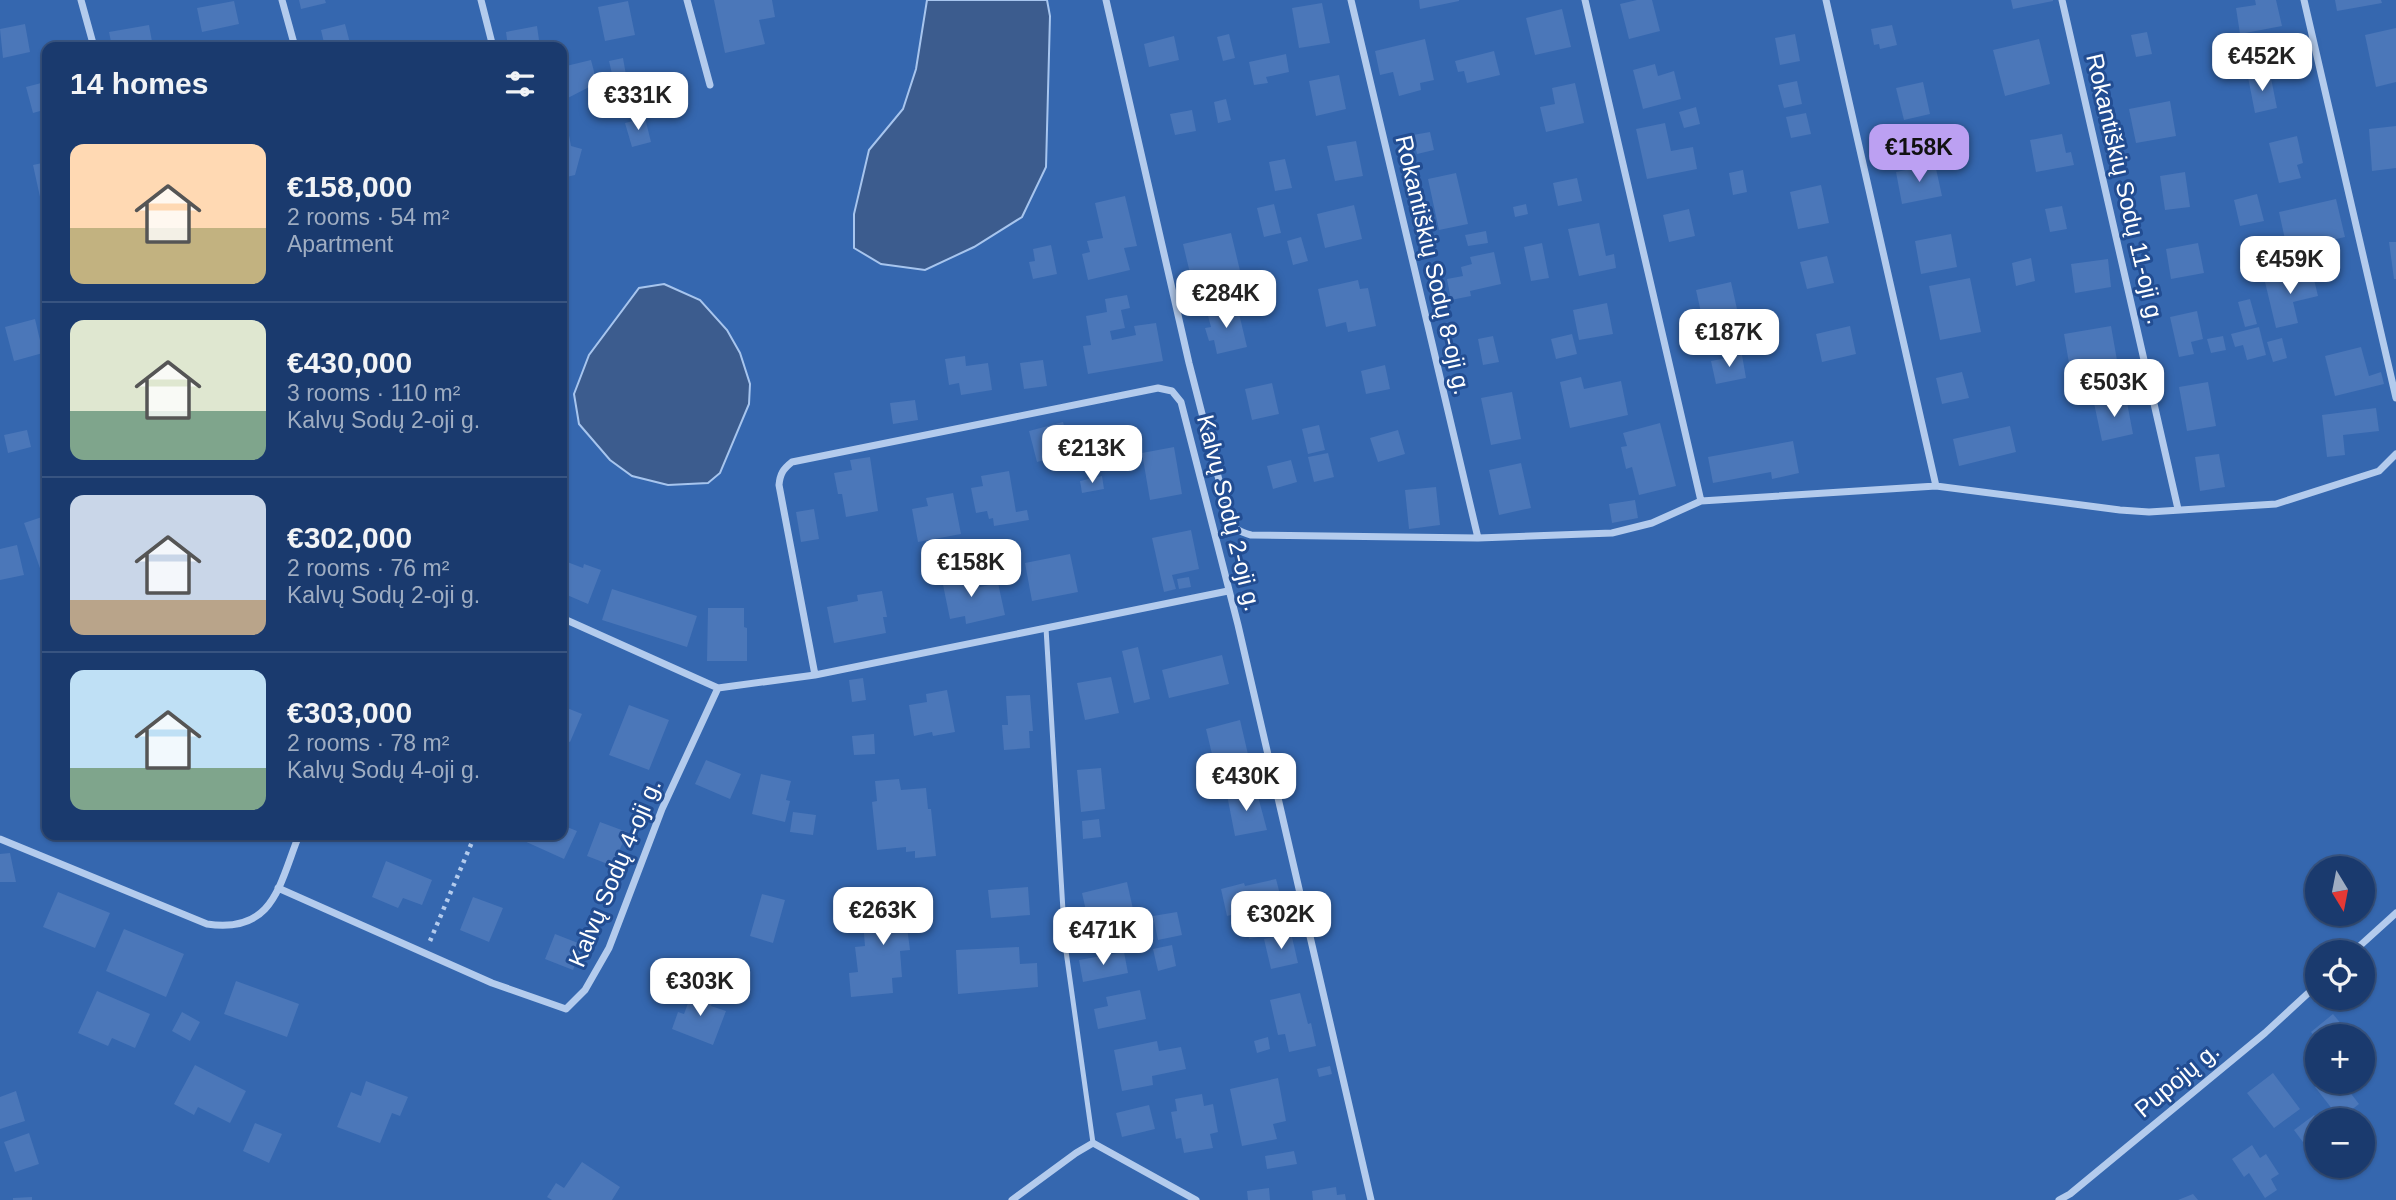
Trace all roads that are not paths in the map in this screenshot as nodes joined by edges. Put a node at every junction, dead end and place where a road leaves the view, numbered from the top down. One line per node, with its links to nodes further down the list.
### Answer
1 (81, 0): 11 (street)
2 (282, 0): 12 (street)
3 (481, 0): 13 (street)
4 (687, 0): 14 (street)
5 (1106, 0): 20 (street)
6 (1351, 0): 20 (street, Rokantiškių Sodų 8-oji g.)
7 (1585, 0): 18 (street)
8 (1826, 0): 17 (street)
9 (2062, 0): 19 (street, Rokantiškių Sodų 11-oji g.)
10 (2304, 0): 15 (street)
11 (93, 42)
12 (294, 42)
13 (492, 42)
14 (710, 85)
15 (2396, 398)
16 (2396, 454): 19 (street)
17 (1936, 486): 18 (street); 19 (street)
18 (1702, 501): 20 (street)
19 (2178, 509)
20 (1478, 538)
21 (1228, 591): 23 (street); 24 (street, Kalvų Sodų 2-oji g.); 35 (street, Kalvų Sodų 2-oji g.)
22 (567, 620): 25 (street)
23 (1046, 628): 24 (street); 32 (lane)
24 (815, 675): 25 (street)
25 (718, 688): 28 (street, Kalvų Sodų 4-oji g.)
26 (0, 839): 28 (street)
27 (297, 840): 28 (street)
28 (278, 888)
29 (2396, 913): 30 (street)
30 (2366, 940)
31 (2305, 996): 36 (street, Pupojų g.)
32 (1093, 1143): 33 (street); 34 (street)
33 (1012, 1200)
34 (1196, 1200)
35 (1371, 1200)
36 (2059, 1200)

